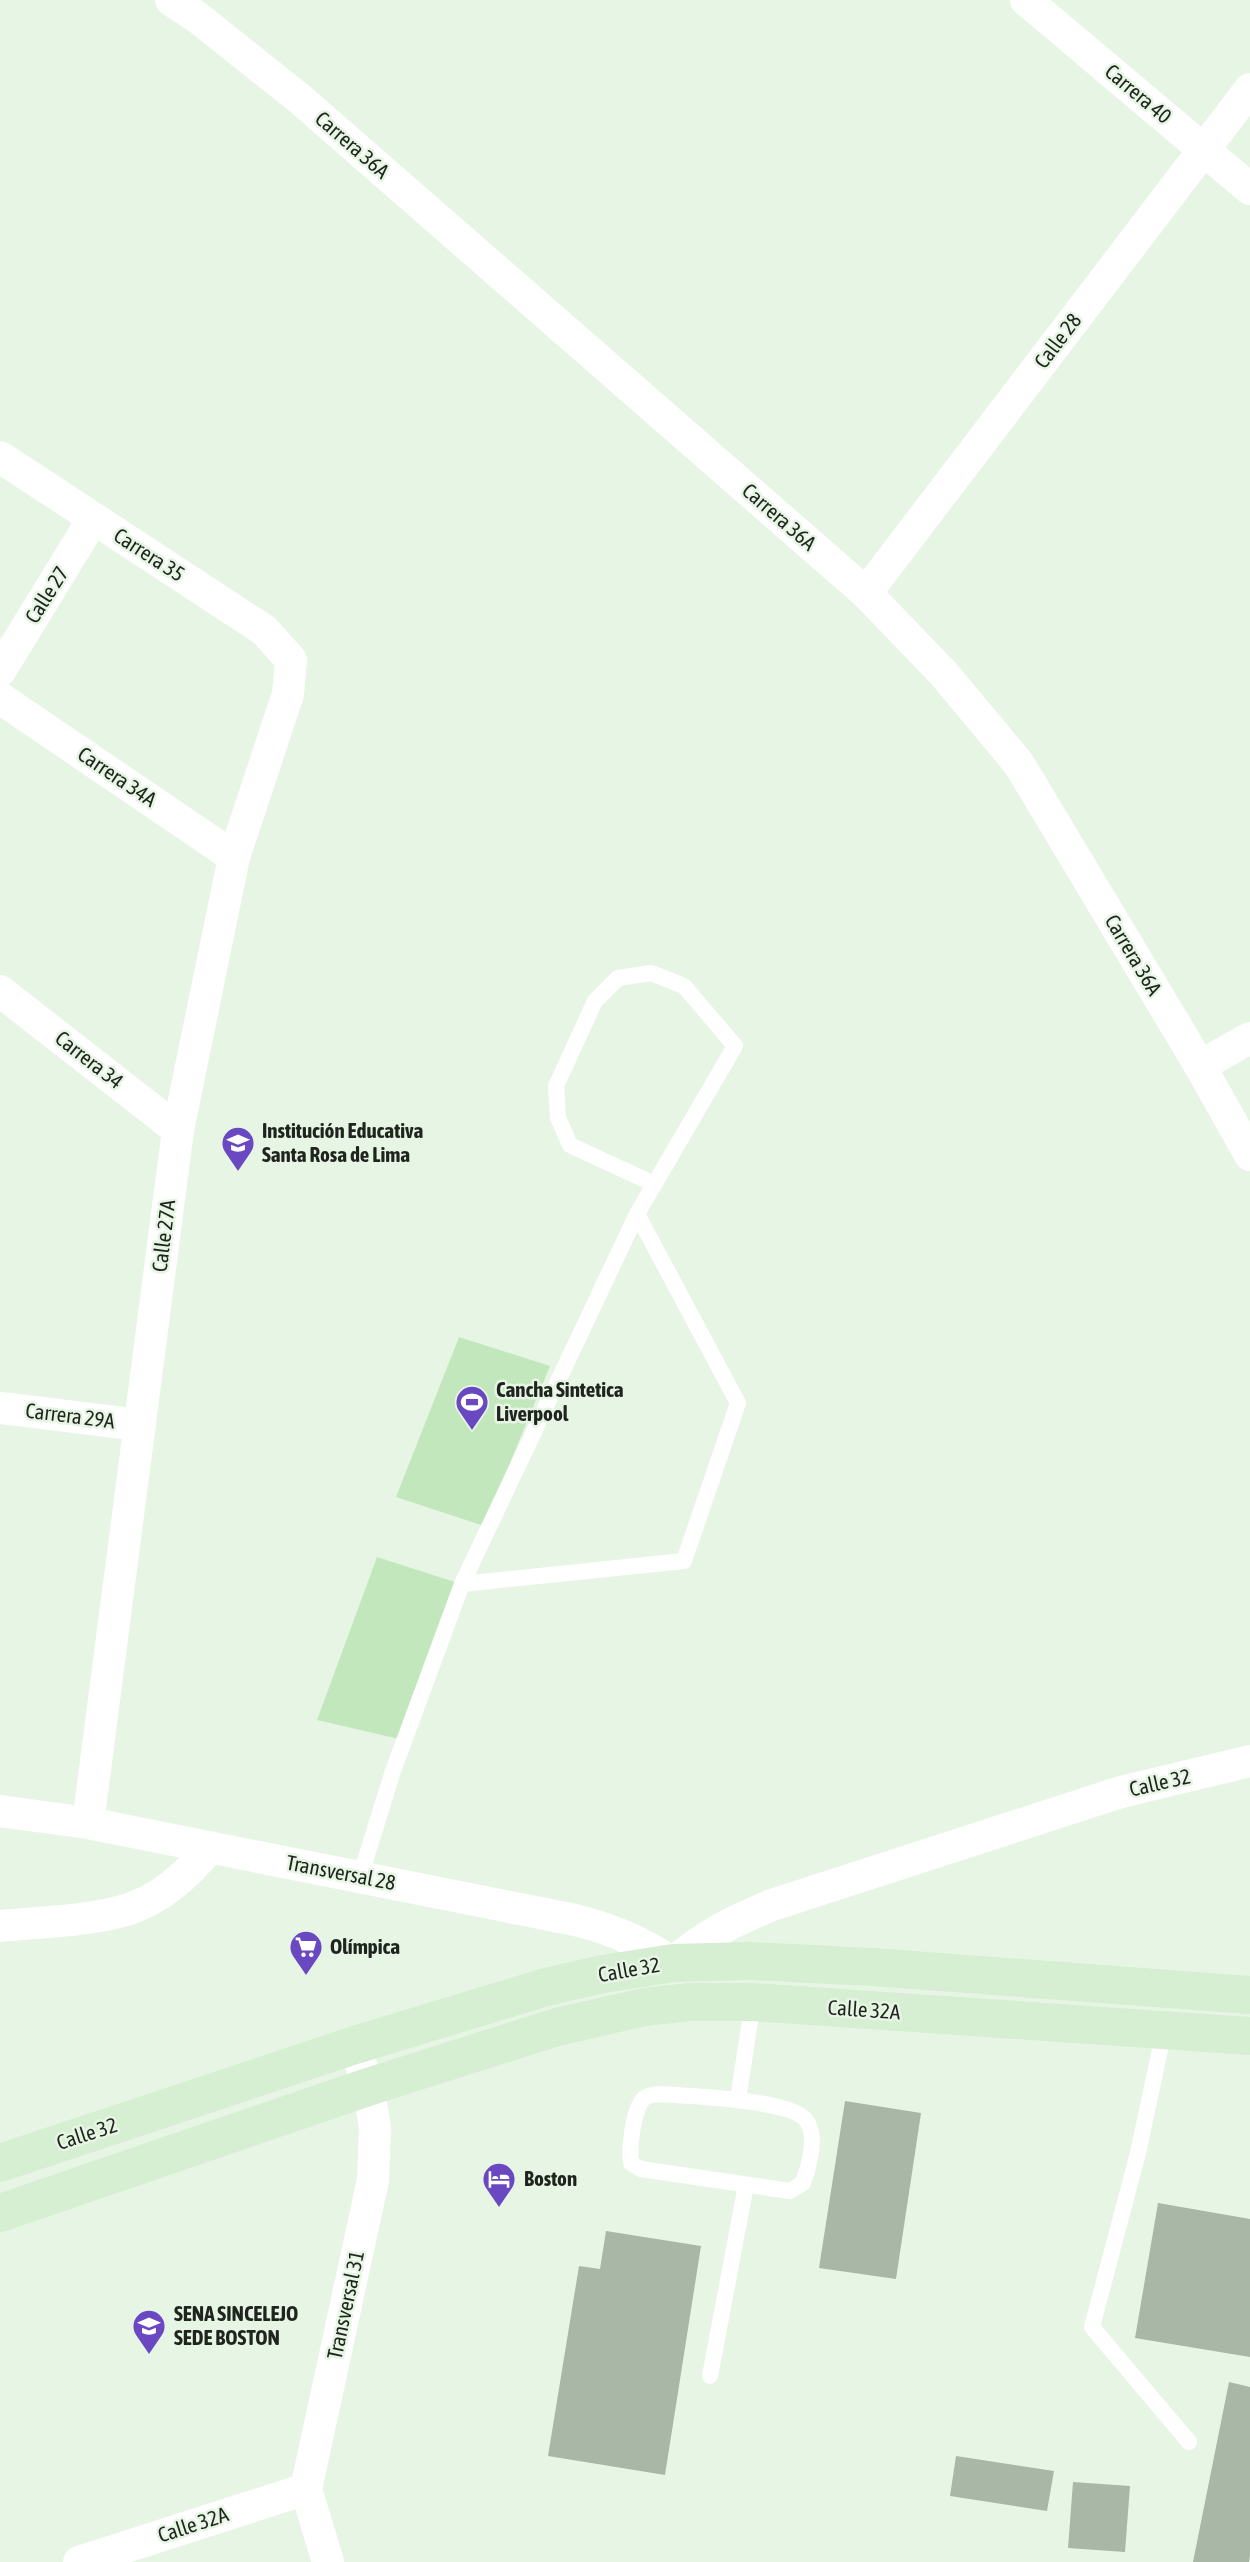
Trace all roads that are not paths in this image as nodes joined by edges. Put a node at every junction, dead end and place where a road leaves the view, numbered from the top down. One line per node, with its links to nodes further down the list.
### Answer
1 (171, 0): 8 (street, Carrera 36A)
2 (1026, 0): 4 (street, Carrera 40)
3 (1250, 89): 4 (street, Calle 28)
4 (1205, 150): 5 (street, Carrera 40); 8 (street, Calle 28)
5 (1250, 189)
6 (0, 457): 7 (street, Carrera 35)
7 (93, 519): 9 (street, Carrera 35); 10 (street, Calle 27)
8 (866, 593): 15 (street, Carrera 36A)
9 (291, 660): 12 (street, Calle 27A)
10 (0, 671)
11 (0, 698): 12 (street, Carrera 34A)
12 (234, 857): 16 (street, Calle 27A)
13 (0, 990): 16 (street, Carrera 34)
14 (1250, 1038): 15 (street)
15 (1200, 1066): 17 (street, Carrera 36A)
16 (178, 1130): 21 (street, Calle 27A)
17 (1250, 1155)
18 (654, 1184): 18 (lane); 19 (lane)
19 (637, 1214): 22 (lane); 22 (lane)
20 (0, 1408): 21 (street, Carrera 29A)
21 (140, 1425): 25 (street, Calle 27A)
22 (462, 1584): 27 (lane)
23 (1250, 1762): 29 (street, Calle 32)
24 (0, 1811): 25 (street, Transversal 28)
25 (88, 1823): 26 (street, Transversal 28)
26 (210, 1847): 27 (street, Transversal 28); 28 (street)
27 (360, 1877): 29 (street, Transversal 28)
28 (0, 1926)
29 (673, 1963): 30 (main road, Calle 32A); 32 (main road); 35 (main road, Calle 32); 36 (main road)
30 (1250, 1995)
31 (753, 2002): 32 (main road, Calle 32A); 36 (main road, Calle 32A); 38 (lane)
32 (867, 2011): 33 (main road, Calle 32A)
33 (1164, 2031): 34 (main road, Calle 32A); 43 (lane)
34 (1250, 2036)
35 (355, 2045): 37 (street, Transversal 31); 39 (main road, Calle 32)
36 (484, 2050): 37 (main road)
37 (368, 2087): 41 (main road); 44 (street, Transversal 31)
38 (738, 2099): 40 (lane); 40 (lane)
39 (0, 2163)
40 (746, 2185): 42 (lane)
41 (0, 2213)
42 (710, 2376)
43 (1189, 2442)
44 (306, 2489): 45 (street, Calle 32A); 46 (street, Transversal 31)
45 (79, 2562)
46 (328, 2562)

